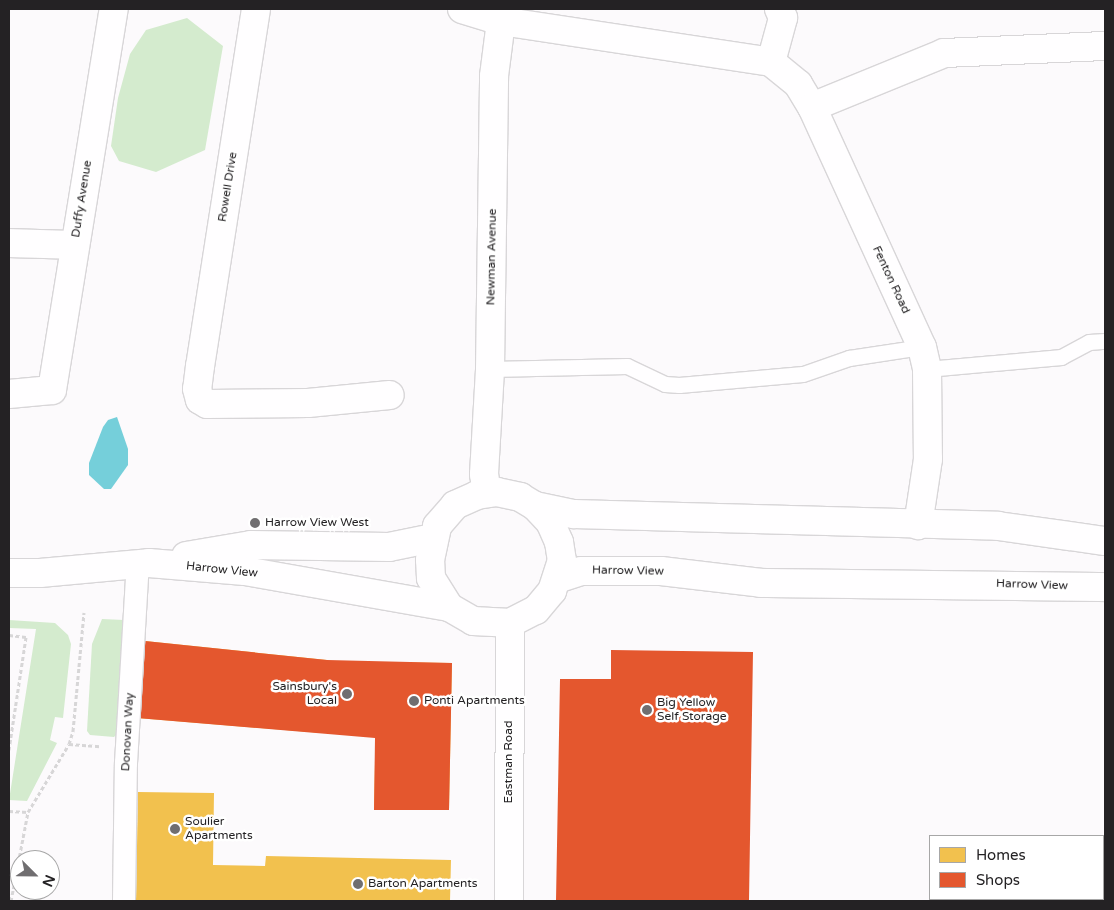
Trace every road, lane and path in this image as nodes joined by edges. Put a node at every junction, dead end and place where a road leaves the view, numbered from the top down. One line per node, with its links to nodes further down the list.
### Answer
1 (114, 9): 10 (street, Duffy Avenue)
2 (256, 9): 15 (street, Rowell Drive)
3 (462, 9): 5 (street)
4 (779, 9): 7 (street)
5 (501, 21): 7 (street); 13 (street, Newman Avenue)
6 (1105, 46): 8 (street)
7 (771, 62): 8 (street, Fenton Road)
8 (812, 107): 12 (street, Fenton Road)
9 (9, 243): 10 (street)
10 (75, 244): 14 (street, Duffy Avenue)
11 (1105, 341): 12 (lane)
12 (924, 358): 13 (lane); 18 (street, Fenton Road)
13 (490, 369): 16 (street, Newman Avenue)
14 (9, 394)
15 (390, 395)
16 (487, 493): 17 (street); 19 (street)
17 (535, 506): 18 (street); 23 (street)
18 (918, 525): 20 (street)
19 (433, 538): 21 (street, Harrow View); 25 (street)
20 (1105, 541)
21 (144, 563): 22 (street, Harrow View); 25 (street, Harrow View); 33 (street, Donovan Way)
22 (9, 573)
23 (557, 579): 24 (street, Harrow View); 27 (street, Harrow View)
24 (1105, 587)
25 (449, 607): 27 (street, Harrow View)
26 (84, 613): 31 (path)
27 (510, 623): 34 (street, Eastman Road)
28 (9, 635): 29 (path)
29 (9, 750)
30 (9, 810): 31 (path)
31 (28, 812): 32 (path)
32 (11, 901)
33 (124, 901)
34 (509, 901)

